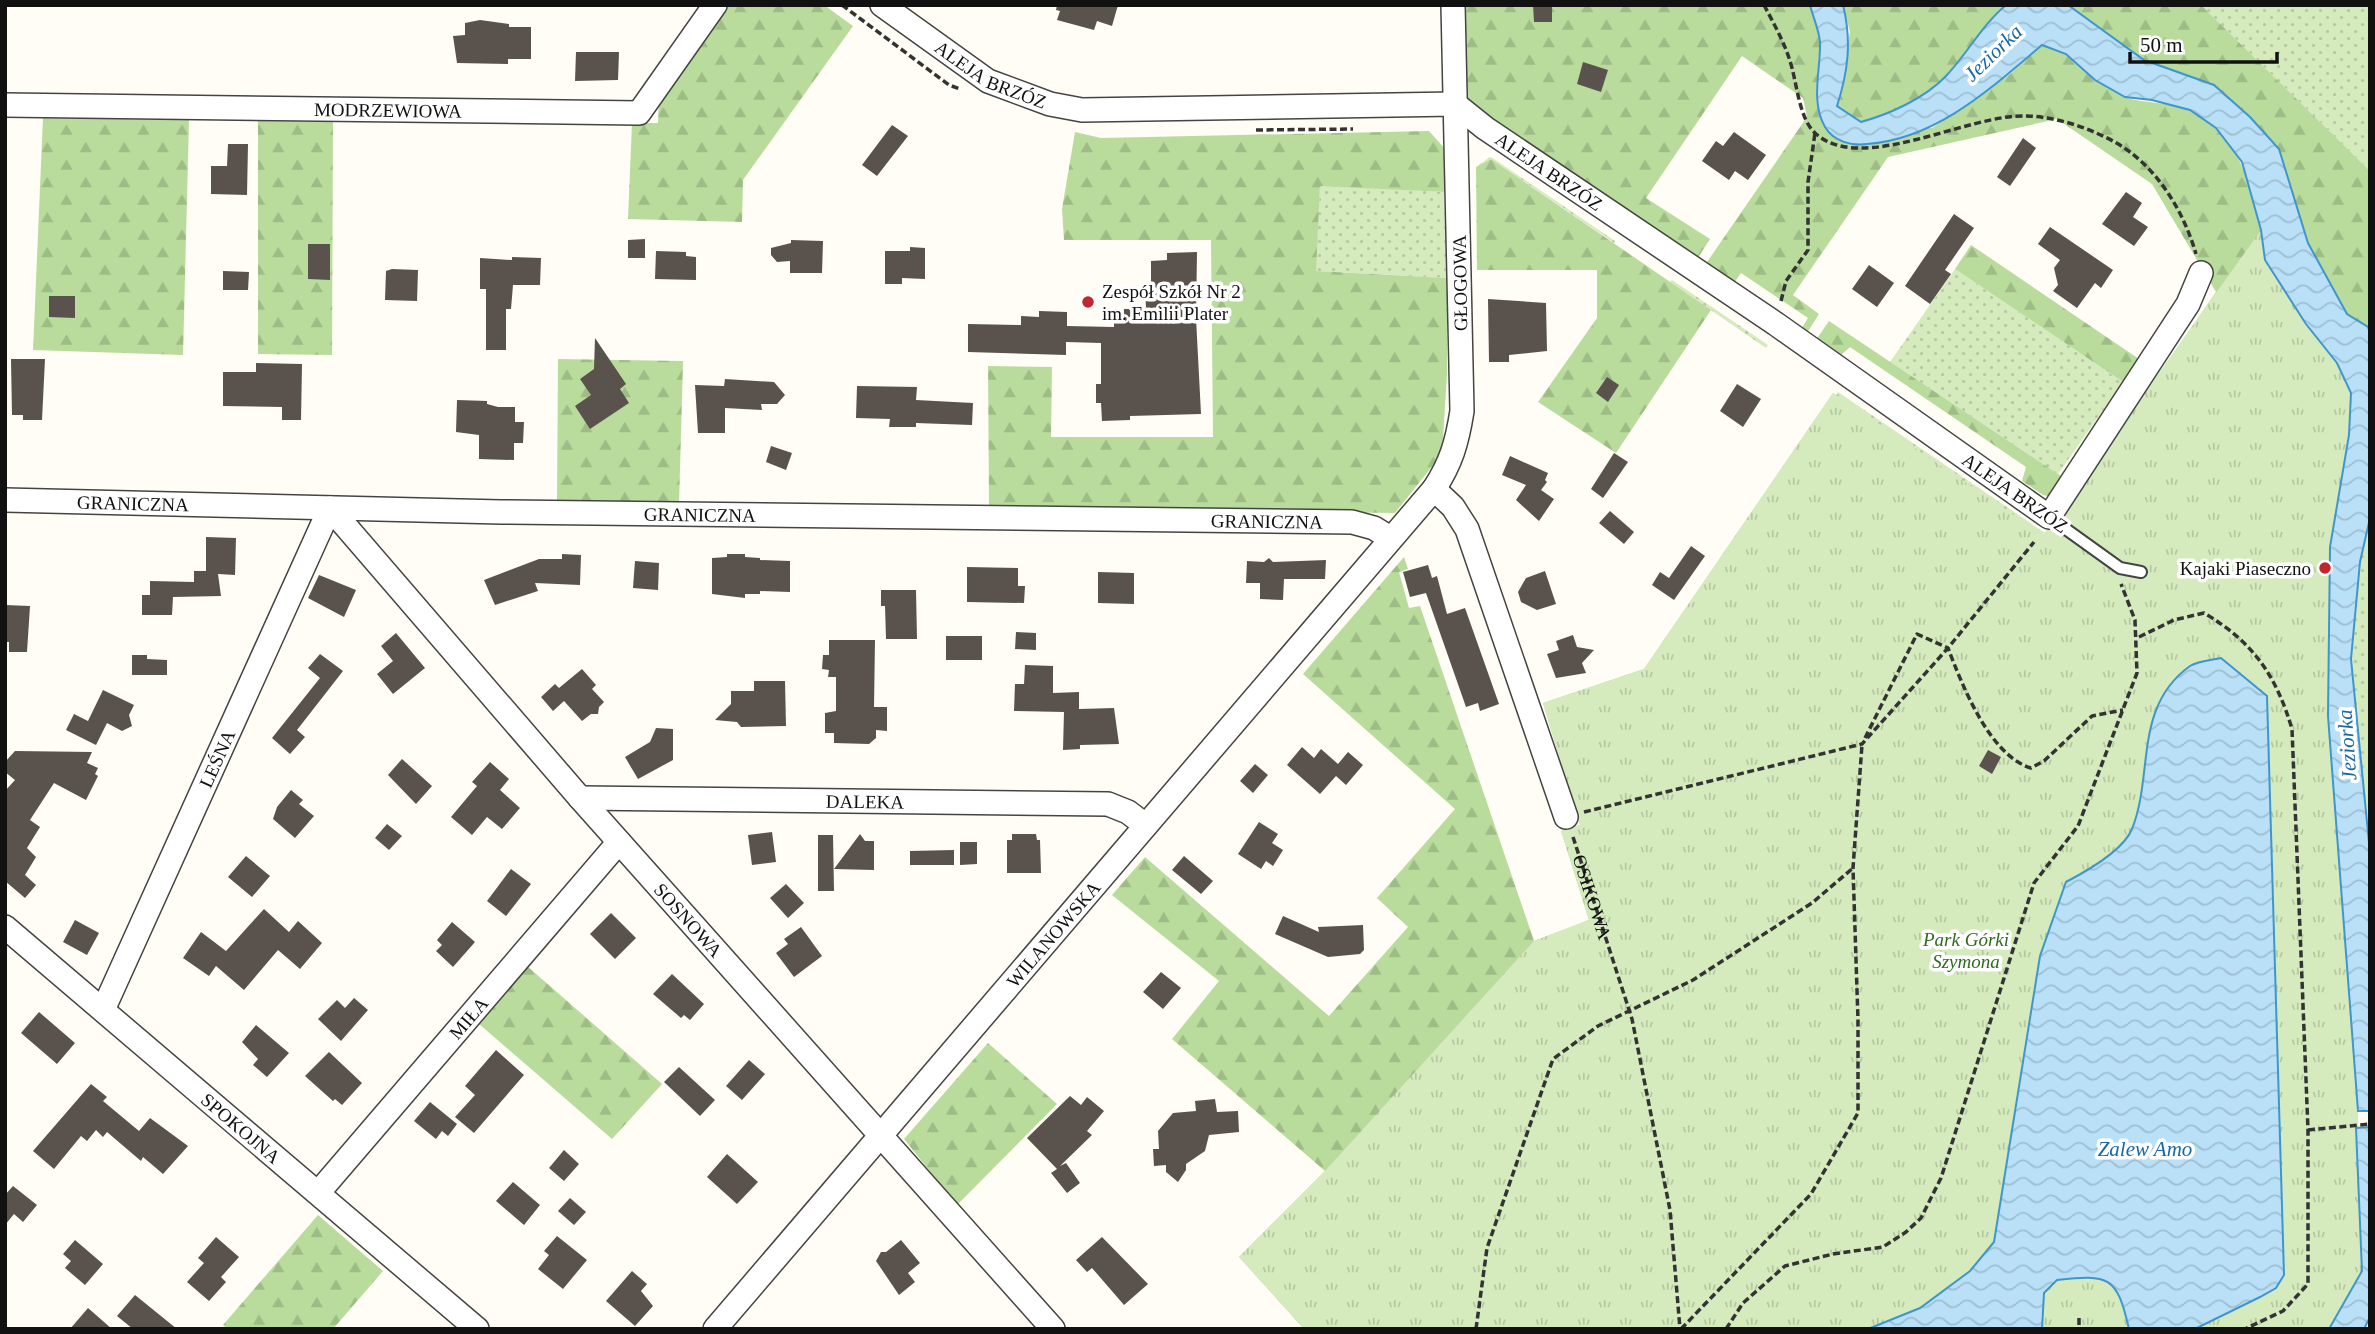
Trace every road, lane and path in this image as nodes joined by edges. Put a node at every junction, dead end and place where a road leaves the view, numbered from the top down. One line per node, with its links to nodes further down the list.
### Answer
1 (715, 5): 8 (street, MODRZEWIOWA)
2 (842, 5): 6 (path)
3 (883, 5): 7 (street, ALEJA BRZÓZ)
4 (1453, 5): 7 (street, GŁOGOWA)
5 (1764, 5): 11 (path)
6 (970, 93)
7 (1455, 104): 13 (street, ALEJA BRZÓZ); 14 (street, GŁOGOWA)
8 (5, 105)
9 (1363, 128): 10 (path)
10 (1246, 130)
11 (1815, 133): 12 (path); 13 (path)
12 (2201, 273): 17 (street)
13 (1776, 324): 17 (street, ALEJA BRZÓZ)
14 (1434, 489): 18 (street, GŁOGOWA); 27 (street)
15 (5, 500): 16 (street, GRANICZNA)
16 (330, 508): 18 (street, GRANICZNA); 26 (street, SOSNOWA); 32 (street, LEŚNA)
17 (2049, 517): 20 (lane, ALEJA BRZÓZ)
18 (1390, 538): 28 (street, WILANOWSKA)
19 (2034, 542): 23 (path)
20 (2120, 568): 21 (lane, ALEJA BRZÓZ); 22 (path)
21 (2141, 572)
22 (2138, 638): 24 (path); 35 (path)
23 (1948, 648): 24 (path); 25 (path); 25 (path)
24 (2123, 710): 44 (path)
25 (1862, 744): 27 (path); 30 (path)
26 (580, 798): 28 (street, DALEKA); 29 (street, SOSNOWA)
27 (1566, 817): 33 (path, OSIKOWA)
28 (1145, 825): 36 (street, WILANOWSKA)
29 (619, 842): 36 (street, SOSNOWA); 37 (street, MIŁA)
30 (1853, 868): 33 (path); 43 (path)
31 (5, 927): 32 (street, SPOKOJNA)
32 (103, 1010): 37 (street, SPOKOJNA)
33 (1629, 1010): 42 (path); 43 (path, OSIKOWA)
34 (2370, 1124): 35 (path)
35 (2308, 1130): 46 (path)
36 (881, 1136): 40 (street, WILANOWSKA); 41 (street, SOSNOWA)
37 (318, 1193): 39 (street, SPOKOJNA)
38 (2079, 1318): 45 (path)
39 (477, 1329)
40 (715, 1329)
41 (1053, 1329)
42 (1476, 1329)
43 (1681, 1329)
44 (1726, 1329)
45 (2079, 1329)
46 (2245, 1329)

